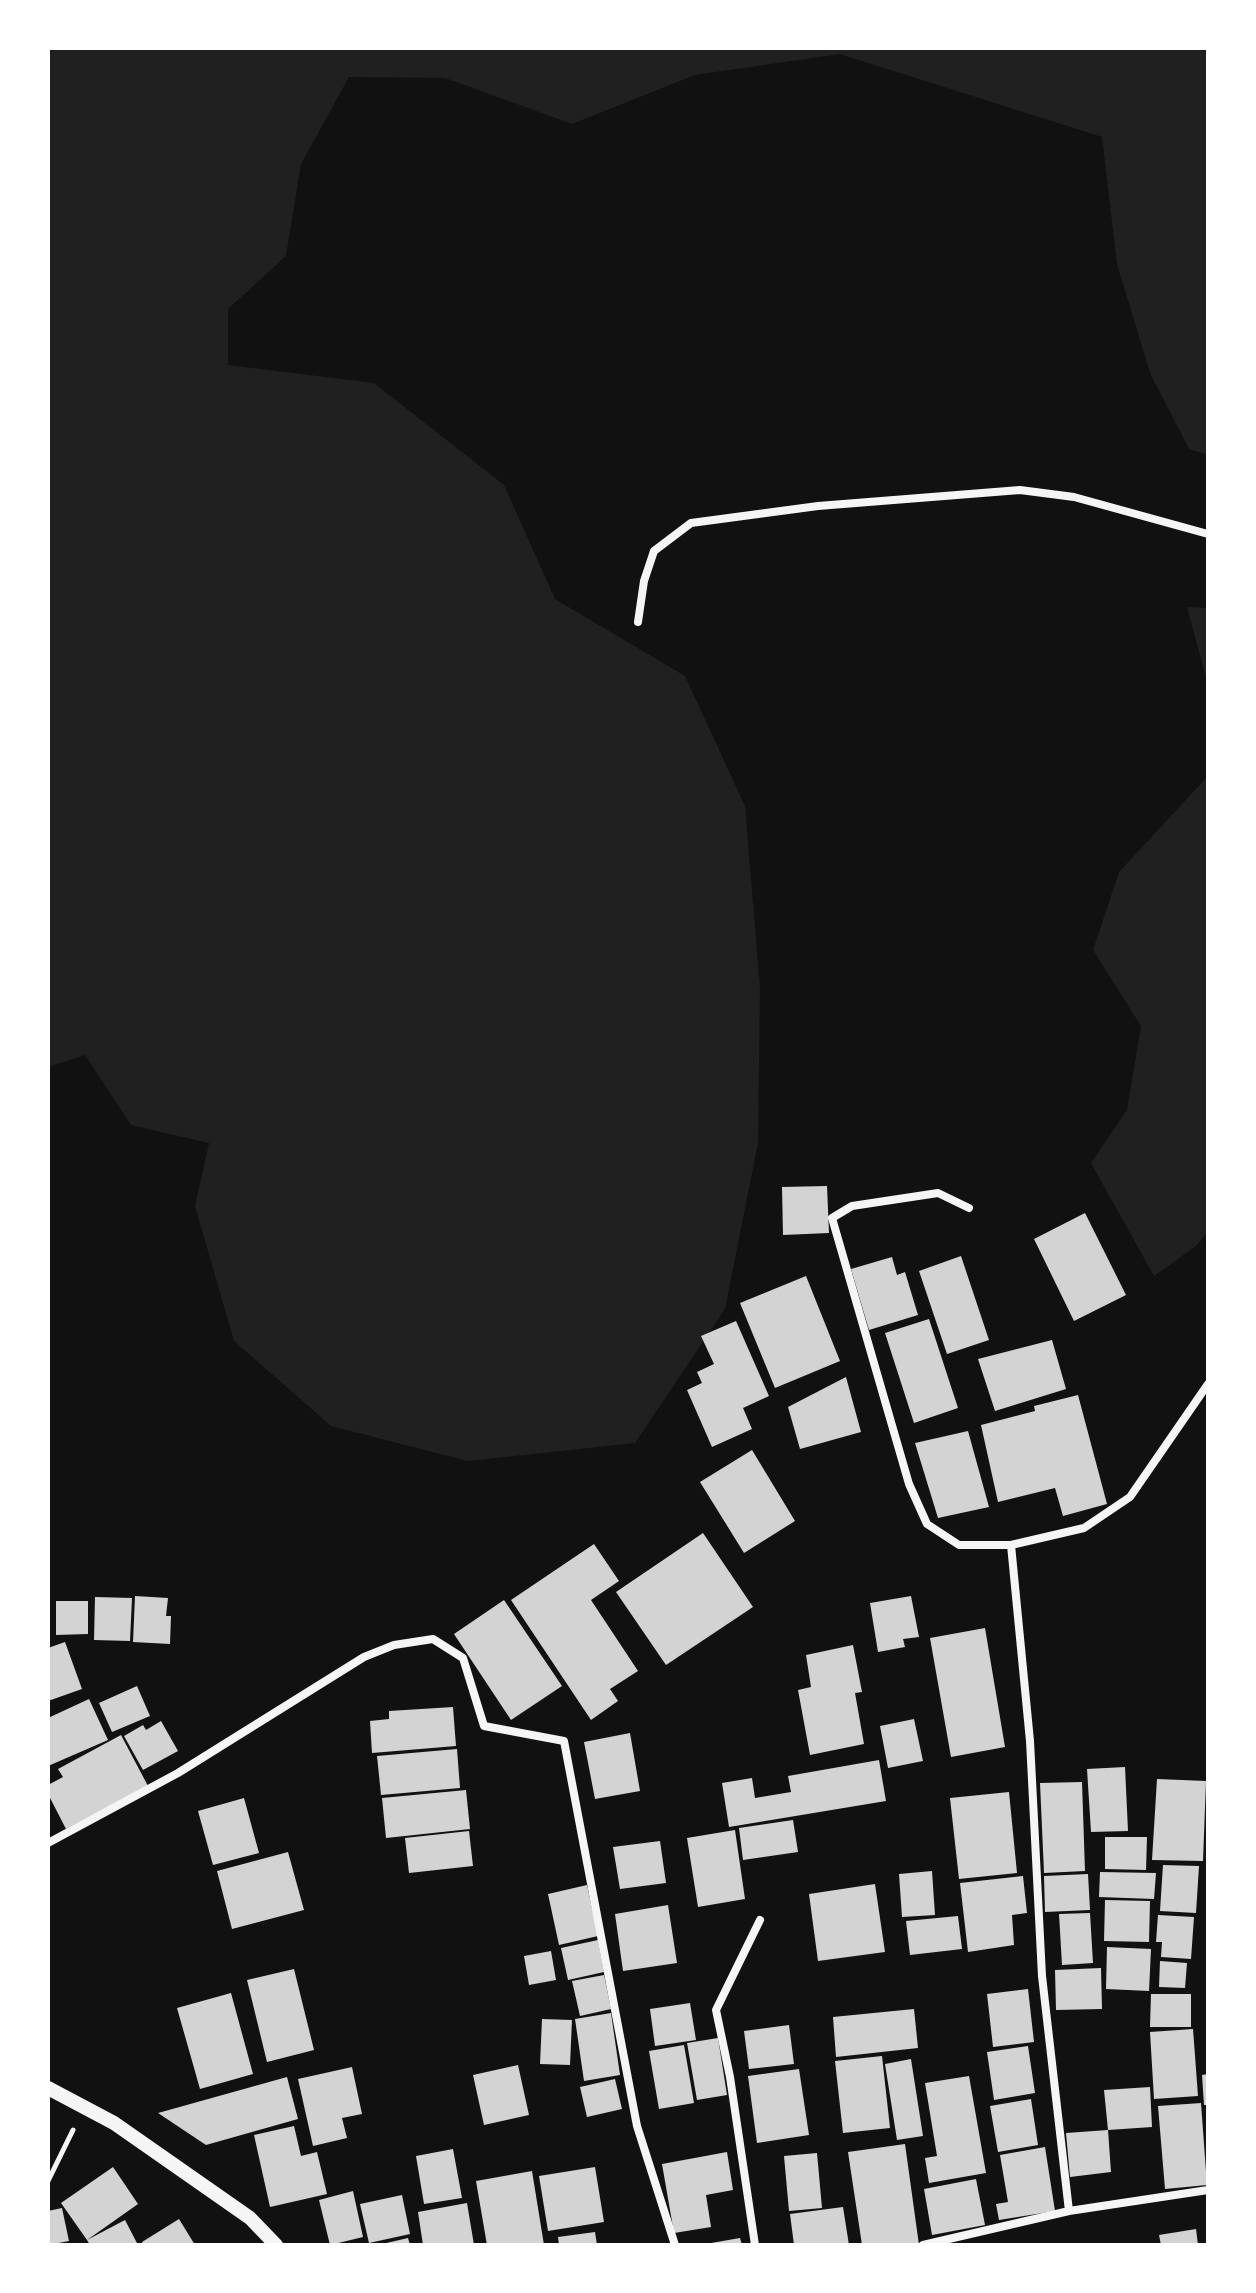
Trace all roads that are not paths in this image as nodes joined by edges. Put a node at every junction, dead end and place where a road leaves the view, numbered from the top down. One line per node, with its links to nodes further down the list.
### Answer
1 (1208, 534): 2 (street)
2 (638, 622)
3 (969, 1208): 5 (street)
4 (1208, 1384): 5 (street)
5 (1011, 1545): 10 (street)
6 (48, 1843): 12 (street)
7 (760, 1920): 13 (street)
8 (48, 2088): 11 (street)
9 (1208, 2190): 10 (street)
10 (1069, 2211): 14 (street)
11 (276, 2245)
12 (675, 2245)
13 (755, 2245)
14 (923, 2245)

